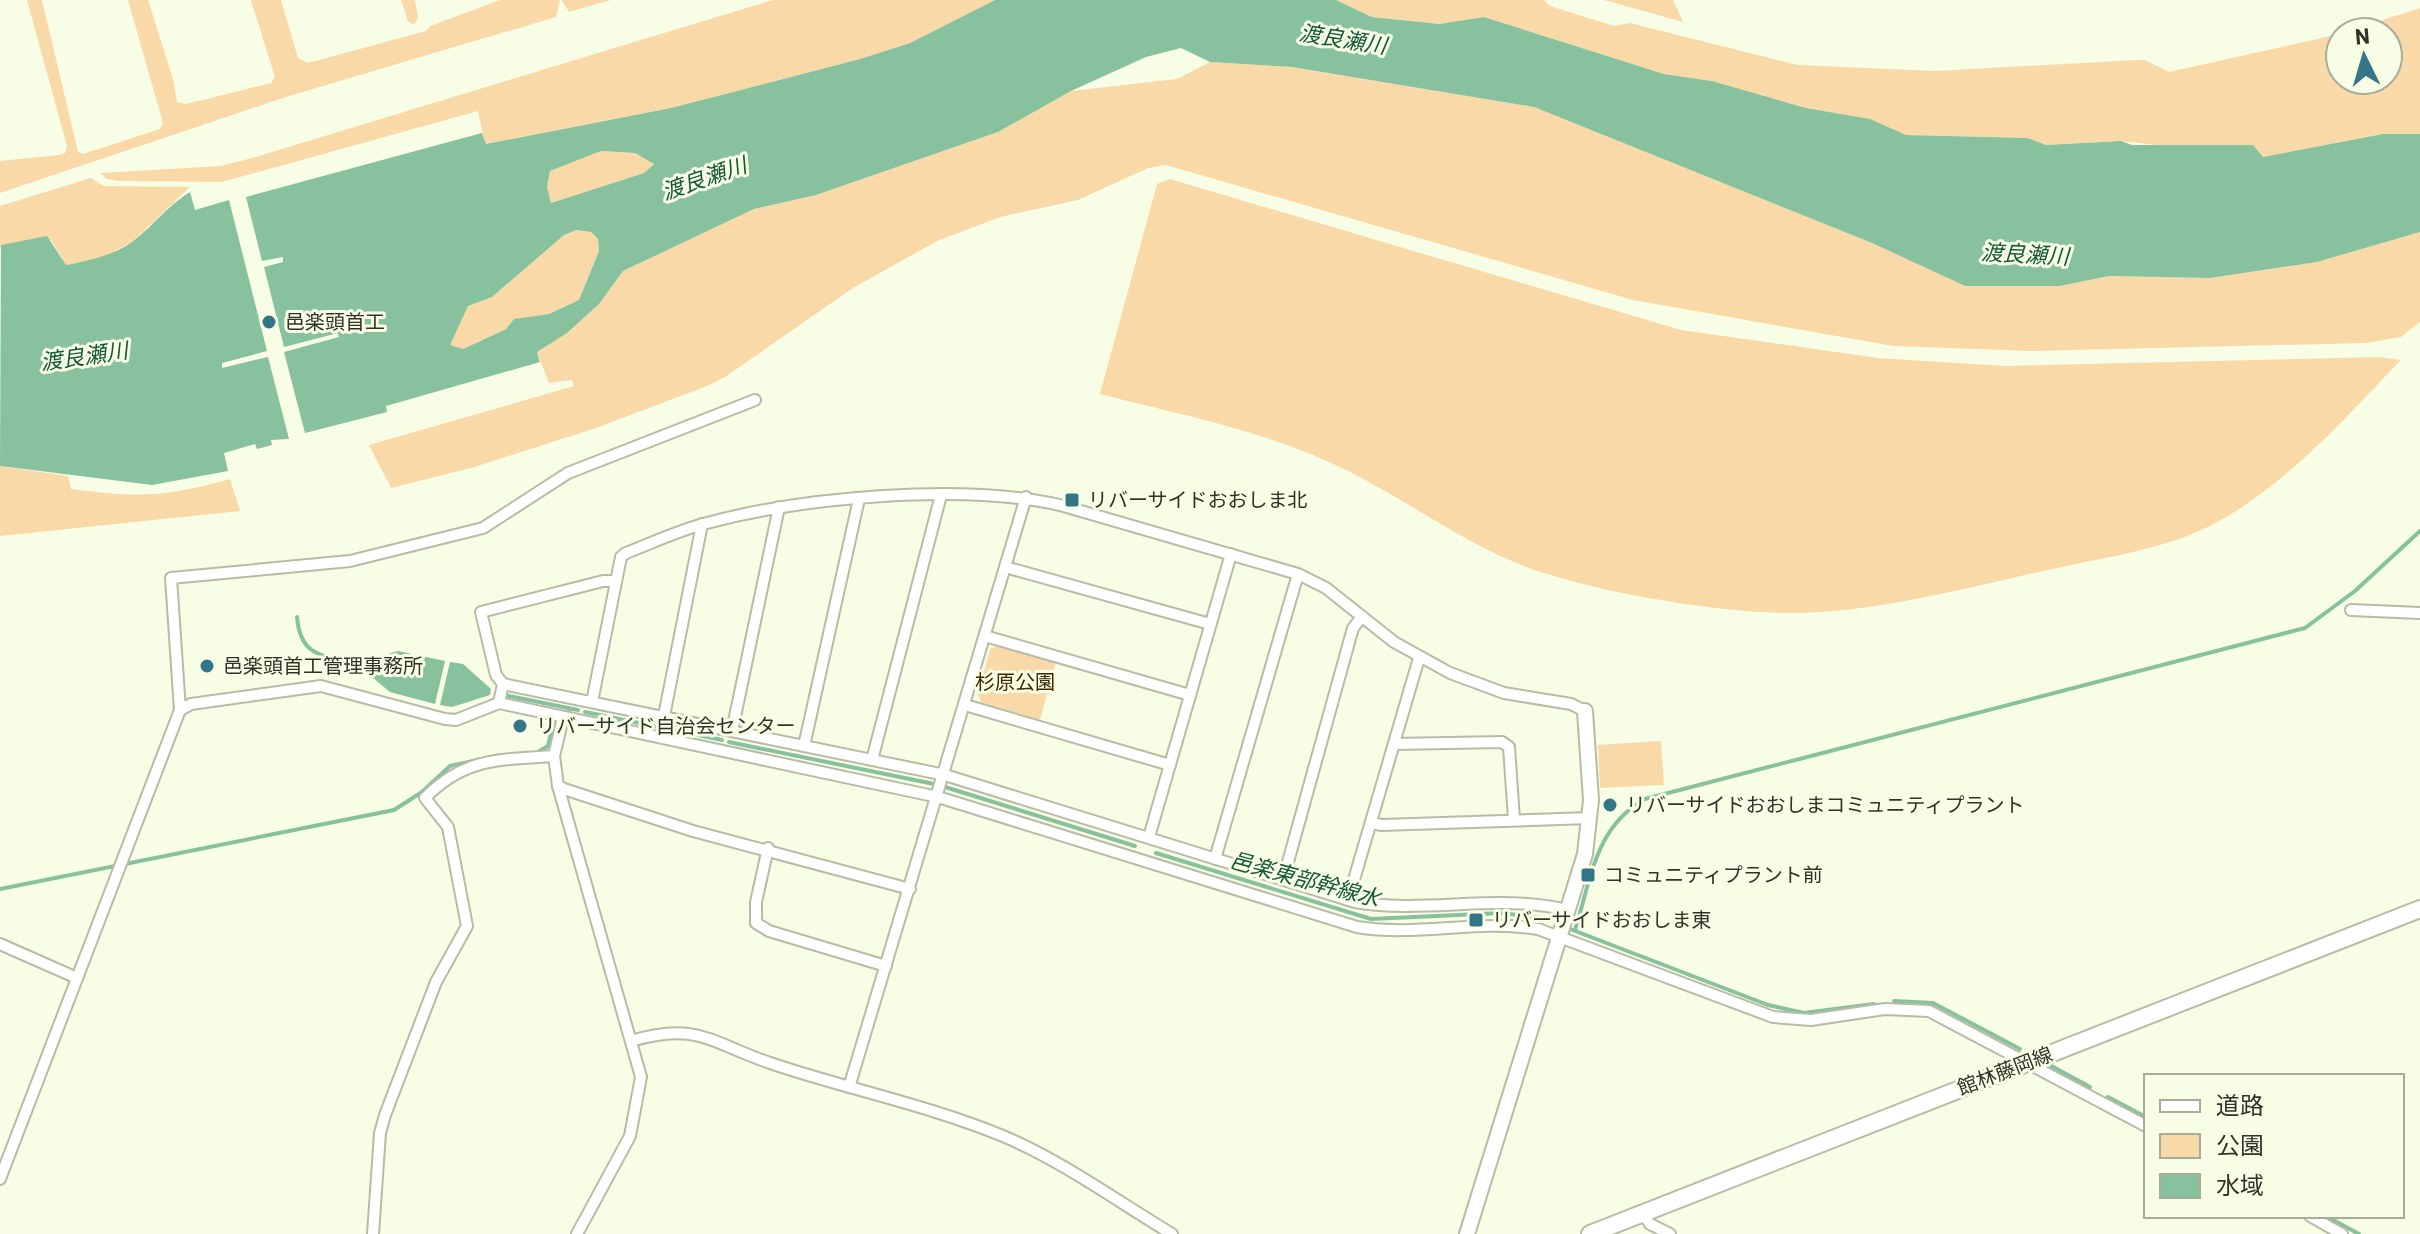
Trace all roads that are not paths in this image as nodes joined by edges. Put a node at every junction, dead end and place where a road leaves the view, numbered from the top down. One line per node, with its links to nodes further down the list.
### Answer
1 (755, 400): 22 (street)
2 (941, 495): 3 (street); 4 (street); 30 (street)
3 (1026, 497): 7 (street); 8 (street)
4 (859, 499): 5 (street); 28 (street)
5 (779, 507): 6 (street); 26 (street)
6 (702, 524): 10 (street); 24 (street)
7 (1231, 554): 9 (street); 14 (street)
8 (1005, 567): 14 (street); 15 (street)
9 (1298, 574): 13 (street); 40 (street)
10 (616, 581): 17 (street); 19 (street)
11 (2351, 610): 12 (street)
12 (2420, 613)
13 (1361, 618): 16 (street); 41 (street)
14 (1210, 624): 18 (street)
15 (985, 636): 18 (street); 21 (street)
16 (1419, 658): 23 (street); 27 (street)
17 (503, 684): 19 (street); 20 (street)
18 (1190, 695): 31 (street)
19 (592, 702): 24 (street)
20 (499, 703): 22 (street); 25 (street)
21 (965, 705): 31 (street); 32 (street)
22 (180, 710): 49 (street)
23 (1585, 711): 35 (street)
24 (664, 716): 26 (street)
25 (563, 718): 29 (street); 34 (street)
26 (732, 731): 28 (street)
27 (1394, 744): 36 (street); 37 (street)
28 (804, 746): 30 (street)
29 (554, 756): 33 (street); 57 (street)
30 (872, 760): 32 (street)
31 (1170, 765): 38 (street)
32 (945, 775): 34 (street); 38 (street)
33 (558, 786): 39 (street); 50 (street)
34 (938, 797): 42 (street); 46 (street)
35 (1590, 818): 36 (street); 45 (street)
36 (1514, 819): 37 (street)
37 (1371, 823): 43 (street)
38 (1149, 837): 40 (street)
39 (768, 848): 42 (street); 48 (street)
40 (1215, 859): 41 (street)
41 (1283, 880): 43 (street)
42 (910, 889): 48 (street)
43 (1348, 900): 45 (street)
44 (2420, 909): 51 (main road, 館林藤岡線)
45 (1568, 910): 46 (street)
46 (1560, 936): 51 (street); 60 (street)
47 (0, 944): 49 (street)
48 (886, 966): 52 (street)
49 (77, 978): 54 (street)
50 (631, 1041): 52 (street); 58 (street)
51 (2024, 1064): 53 (street); 55 (main road, 館林藤岡線)
52 (850, 1084): 59 (street)
53 (2144, 1125)
54 (0, 1179)
55 (1643, 1214): 61 (main road, 館林藤岡線); 62 (street)
56 (2314, 1218): 63 (street)
57 (373, 1234)
58 (577, 1234)
59 (1172, 1234)
60 (1467, 1234)
61 (1590, 1234)
62 (1670, 1234)
63 (2342, 1234)

